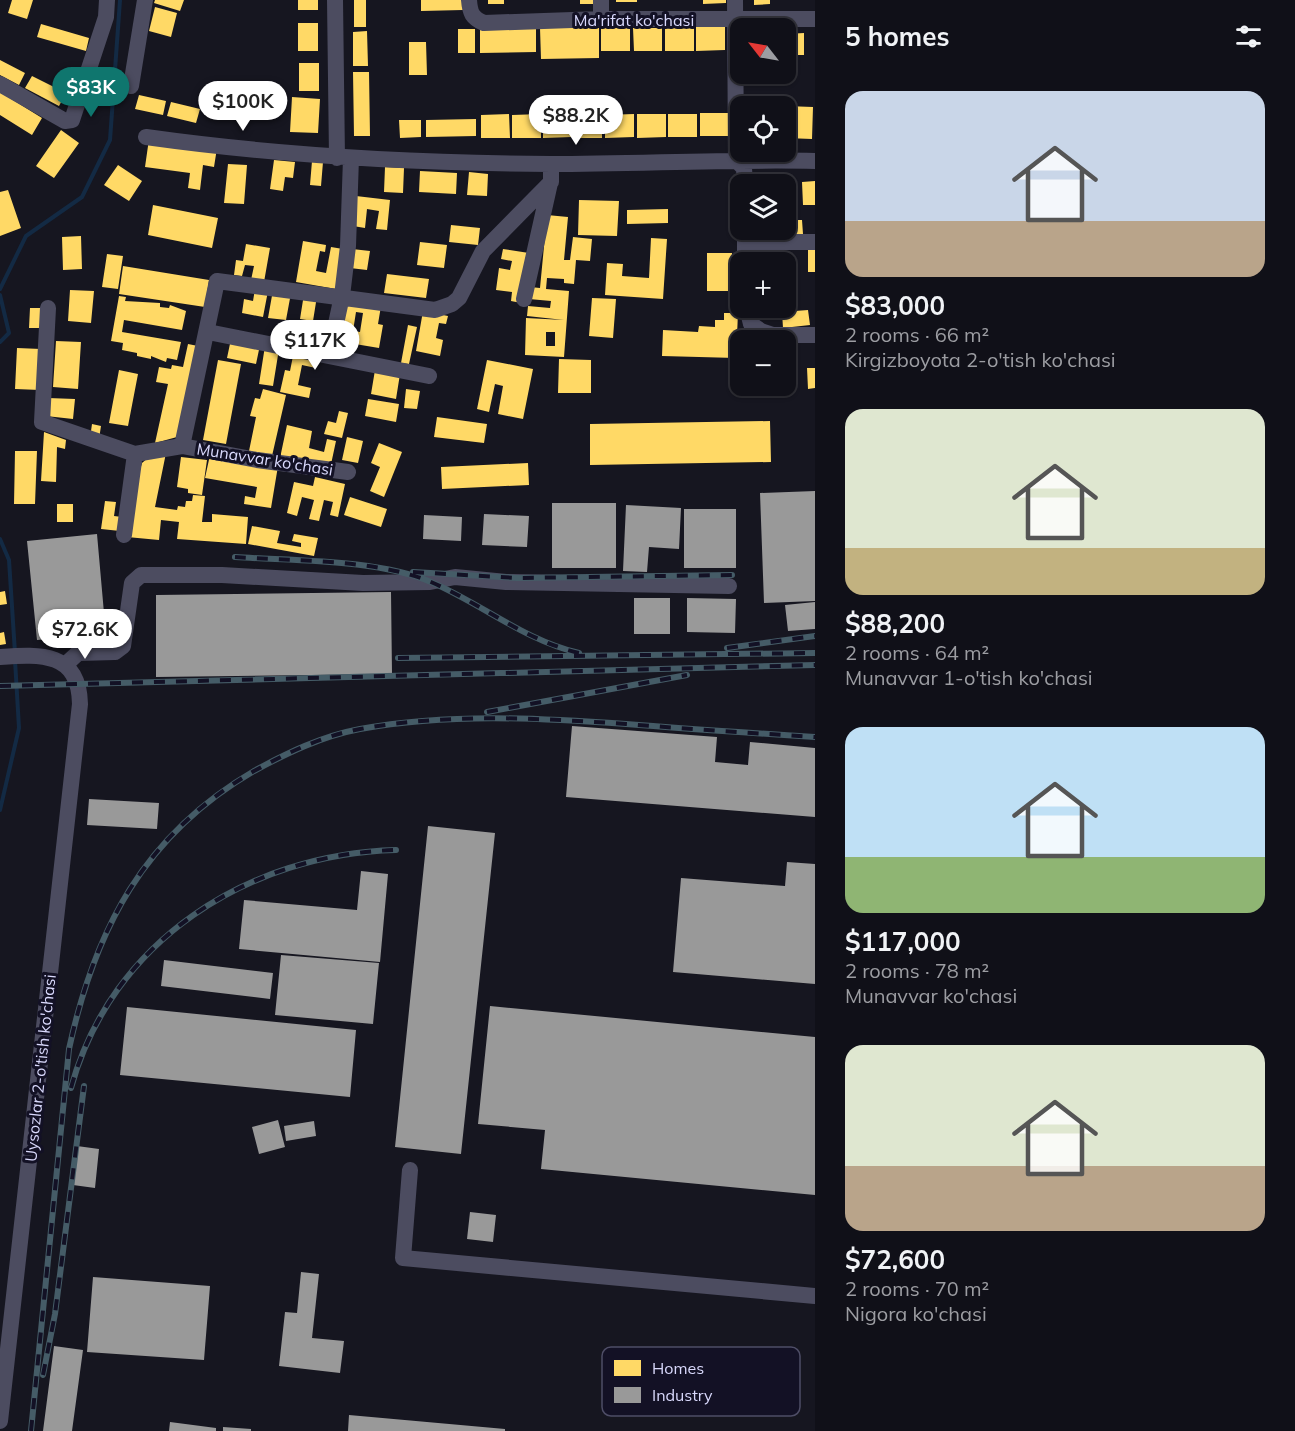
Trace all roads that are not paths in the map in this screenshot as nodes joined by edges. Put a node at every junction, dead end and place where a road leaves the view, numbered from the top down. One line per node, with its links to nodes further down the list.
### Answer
1 (107, 0): 12 (street)
2 (145, 0): 13 (street)
3 (335, 0): 15 (street)
4 (469, 0): 8 (street, Ma'rifat ko'chasi)
5 (601, 0): 8 (street)
6 (735, 0): 7 (street)
7 (736, 18)
8 (602, 19): 11 (street, Ma'rifat ko'chasi)
9 (796, 19): 10 (street, Ma'rifat ko'chasi)
10 (815, 19)
11 (730, 20)
12 (0, 84)
13 (131, 86)
14 (147, 137): 15 (street)
15 (344, 158): 20 (street); 25 (street)
16 (730, 160): 20 (street)
17 (796, 161): 18 (street)
18 (815, 161)
19 (737, 162): 21 (street)
20 (551, 164): 22 (street)
21 (744, 174)
22 (550, 182): 25 (street, Munavvar ko'chasi); 26 (street)
23 (792, 240): 24 (street)
24 (815, 242)
25 (342, 296): 29 (street, Munavvar ko'chasi); 31 (street)
26 (524, 300)
27 (48, 308): 34 (street, Munavvar ko'chasi)
28 (750, 318): 30 (street)
29 (208, 332): 31 (street); 33 (street, Munavvar ko'chasi)
30 (815, 335)
31 (329, 356): 32 (street)
32 (429, 376)
33 (182, 446): 34 (street, Munavvar ko'chasi); 35 (street, Munavvar ko'chasi)
34 (135, 454): 36 (street)
35 (348, 472)
36 (124, 535)
37 (729, 586): 39 (street)
38 (0, 657): 39 (street)
39 (64, 665): 42 (street, Uysozlar 2-o'tish ko'chasi)
40 (410, 1170): 41 (street)
41 (815, 1296)
42 (0, 1421)

